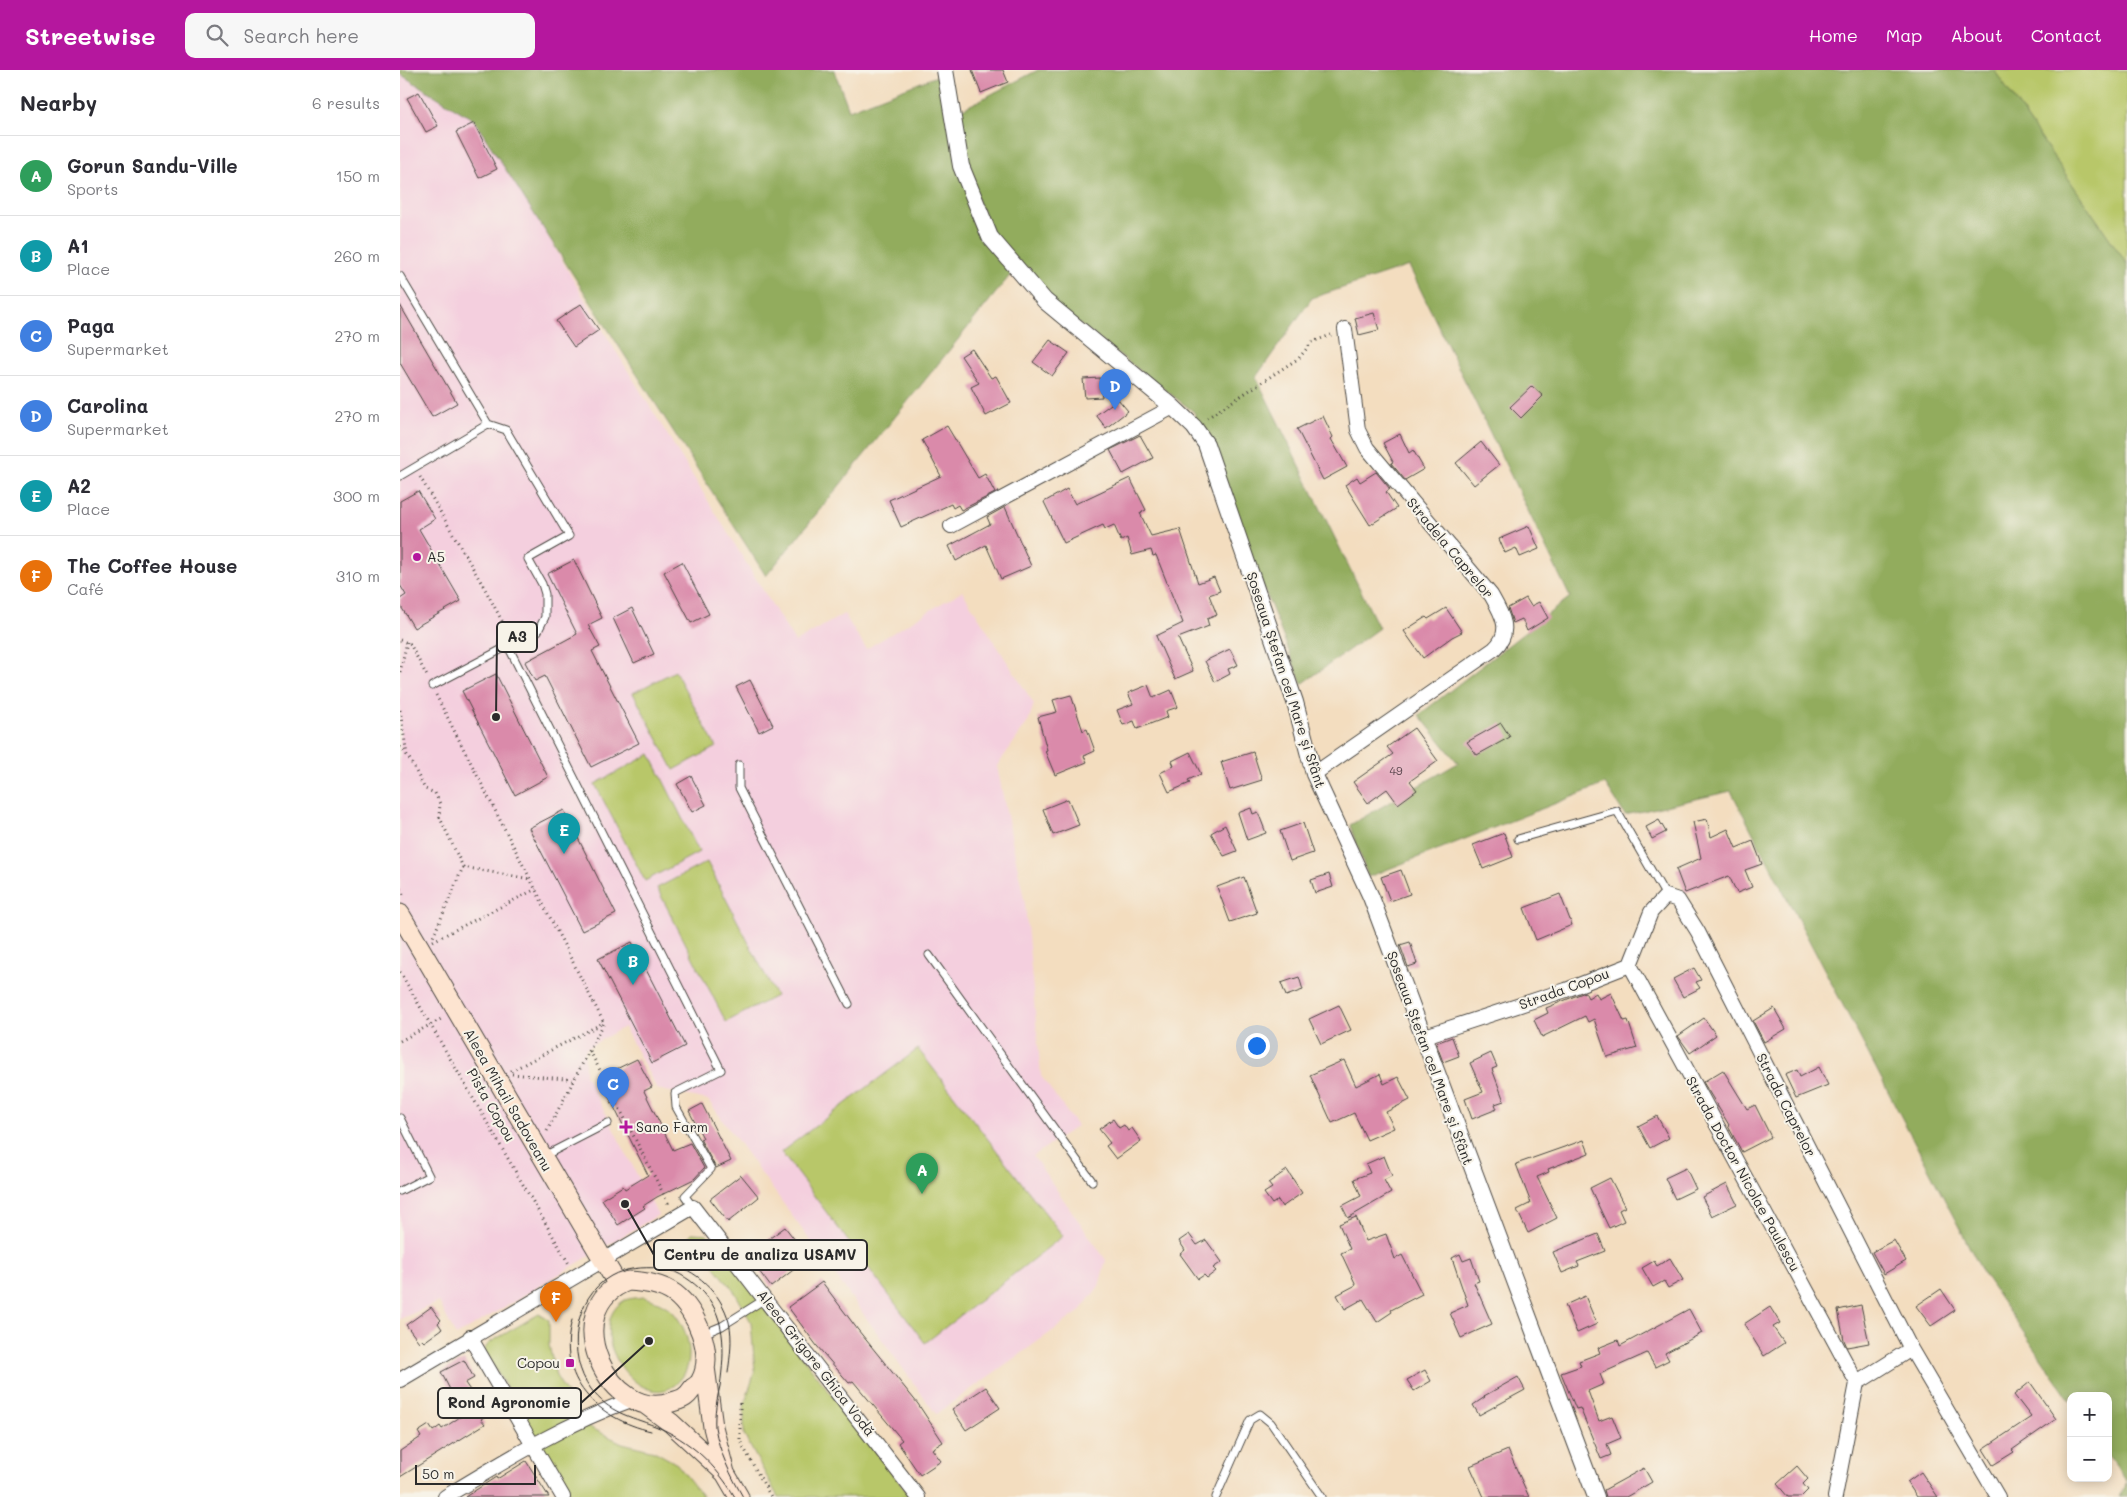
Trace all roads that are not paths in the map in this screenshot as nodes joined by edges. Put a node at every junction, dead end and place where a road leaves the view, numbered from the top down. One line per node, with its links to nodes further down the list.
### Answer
1 (944, 70): 4 (street, Șoseaua Ștefan cel Mare și Sfânt)
2 (400, 276): 5 (lane)
3 (1346, 329): 11 (street, Stradela Caprelor)
4 (1173, 407): 7 (street); 11 (street, Șoseaua Ștefan cel Mare și Sfânt)
5 (488, 424): 6 (lane); 8 (lane)
6 (400, 476)
7 (951, 526)
8 (511, 644): 9 (lane); 24 (lane)
9 (432, 686)
10 (739, 766): 17 (lane)
11 (1314, 774): 18 (street, Șoseaua Ștefan cel Mare și Sfânt)
12 (1518, 839): 13 (lane, Strada Caprelor)
13 (1666, 896): 16 (street); 30 (street, Strada Caprelor)
14 (400, 914): 21 (main road, Aleea Mihail Sadoveanu)
15 (929, 955): 22 (lane)
16 (1630, 965): 18 (street, Strada Copou); 33 (street, Strada Doctor Nicolae Paulescu)
17 (848, 1004)
18 (1422, 1037): 43 (street, Șoseaua Ștefan cel Mare și Sfânt)
19 (400, 1118): 23 (lane)
20 (608, 1123): 21 (lane)
21 (542, 1158): 25 (main road, Aleea Mihail Sadoveanu)
22 (1092, 1181)
23 (400, 1191)
24 (693, 1207): 25 (street); 27 (street, Aleea Grigore Ghica Vodă)
25 (603, 1261): 26 (main road, Aleea Mihail Sadoveanu); 29 (street)
26 (618, 1285): 28 (main road); 34 (main road)
27 (765, 1298): 28 (lane); 40 (street, Aleea Grigore Ghica Vodă)
28 (702, 1334): 31 (main road)
29 (470, 1338): 32 (street); 35 (street)
30 (1911, 1349): 33 (street); 45 (street, Strada Caprelor)
31 (705, 1364): 34 (main road); 36 (main road)
32 (400, 1380)
33 (1857, 1383): 44 (street)
34 (640, 1402): 35 (street); 36 (main road)
35 (533, 1444): 37 (street); 38 (street)
36 (725, 1473): 39 (main road)
37 (445, 1497)
38 (563, 1497)
39 (739, 1497)
40 (918, 1497)
41 (1216, 1497): 42 (lane)
42 (1322, 1497)
43 (1596, 1497)
44 (1835, 1497)
45 (1998, 1497)

